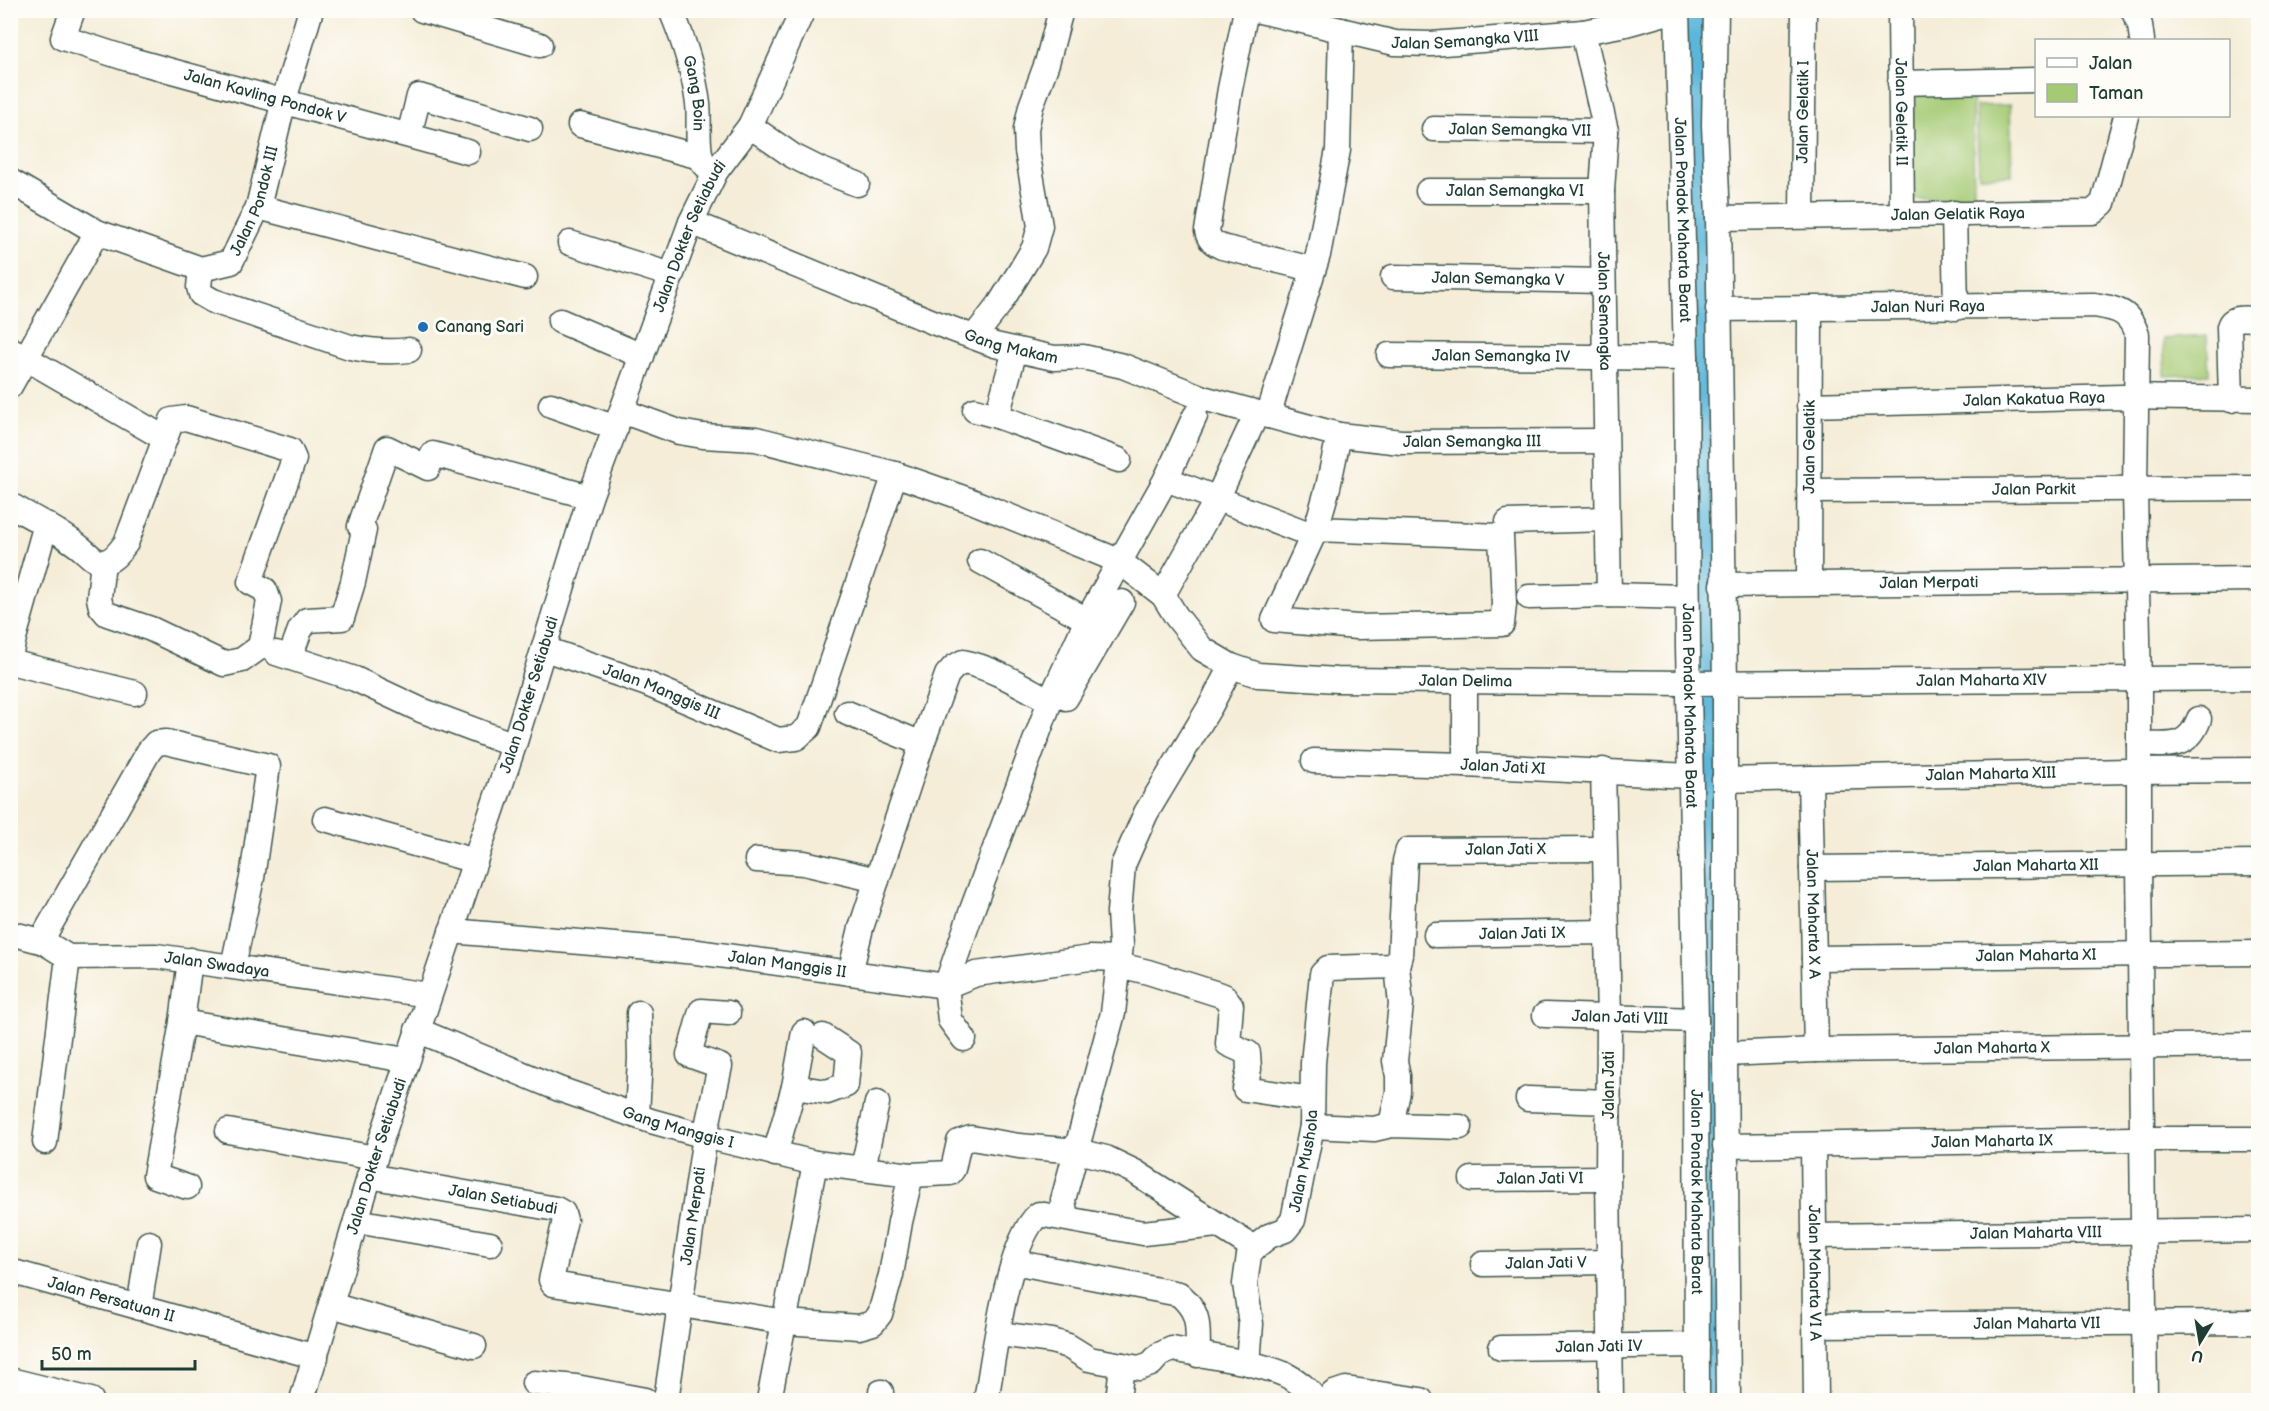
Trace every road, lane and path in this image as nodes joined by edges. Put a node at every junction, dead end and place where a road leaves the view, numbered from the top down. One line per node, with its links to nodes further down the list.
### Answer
1 (73, 10): 20 (street, Jalan Kavling Pondok V)
2 (311, 10): 20 (street, Jalan Pondok III)
3 (422, 10): 17 (street)
4 (671, 10): 29 (street, Gang Boin)
5 (803, 10): 23 (street, Jalan Dokter Setiabudi)
6 (1061, 10): 53 (street)
7 (1246, 10): 42 (street)
8 (1256, 10): 14 (street, Jalan Semangka VIII)
9 (1676, 10): 15 (street, Jalan Semangka VIII); 60 (street, Jalan Pondok Maharta Barat)
10 (1716, 10): 38 (street, Jalan Pondok Maharta Barat)
11 (1804, 10): 37 (street, Jalan Gelatik I)
12 (1900, 10): 19 (street, Jalan Gelatik II)
13 (2133, 10): 16 (street)
14 (1341, 30): 15 (street, Jalan Semangka VIII); 42 (street)
15 (1583, 32): 26 (street, Jalan Semangka)
16 (2142, 39)
17 (540, 45)
18 (2035, 80): 19 (street)
19 (1900, 83): 36 (street, Jalan Gelatik II)
20 (284, 100): 27 (street, Jalan Kavling Pondok V); 34 (street, Jalan Pondok III)
21 (2126, 117): 35 (street, Jalan Gelatik Raya)
22 (580, 125): 29 (street)
23 (750, 126): 29 (street, Jalan Dokter Setiabudi); 31 (street)
24 (530, 129): 27 (street)
25 (1434, 129): 26 (street, Jalan Semangka VII)
26 (1606, 131): 32 (street, Jalan Semangka)
27 (409, 135): 28 (street, Jalan Kavling Pondok V)
28 (468, 152)
29 (708, 164): 39 (street, Jalan Dokter Setiabudi)
30 (10, 181): 40 (street)
31 (857, 184)
32 (1602, 191): 33 (street, Jalan Semangka VI); 47 (street, Jalan Semangka)
33 (1428, 192)
34 (258, 207): 43 (street, Jalan Pondok III); 45 (street)
35 (1953, 213): 36 (street, Jalan Gelatik Raya); 48 (street)
36 (1902, 214): 37 (street, Jalan Gelatik Raya)
37 (1802, 216): 38 (street, Jalan Gelatik Raya)
38 (1718, 218): 49 (street, Jalan Pondok Maharta Barat)
39 (691, 222): 44 (street, Jalan Dokter Setiabudi); 53 (street, Gang Makam)
40 (97, 232): 43 (street); 56 (street)
41 (570, 243): 44 (street)
42 (1312, 268): 67 (street)
43 (201, 269): 54 (street)
44 (671, 275): 58 (street, Jalan Dokter Setiabudi)
45 (525, 277)
46 (1393, 277): 47 (street, Jalan Semangka V)
47 (1603, 281): 59 (street, Jalan Semangka)
48 (1956, 308): 50 (street, Jalan Nuri Raya); 62 (street, Jalan Nuri Raya)
49 (1718, 309): 50 (street, Jalan Nuri Raya); 92 (street, Jalan Pondok Maharta Barat)
50 (1810, 309): 66 (street, Jalan Gelatik)
51 (2259, 319): 64 (street)
52 (560, 321): 58 (street)
53 (974, 337): 55 (street, Gang Makam)
54 (409, 350)
55 (1016, 350): 67 (street, Gang Makam); 73 (street)
56 (18, 354): 61 (street); 71 (street)
57 (1389, 355): 59 (street, Jalan Semangka IV)
58 (642, 356): 69 (street, Jalan Dokter Setiabudi)
59 (1604, 358): 60 (street, Jalan Semangka IV); 72 (street, Jalan Semangka)
60 (1686, 358): 96 (street, Jalan Pondok Maharta Barat)
61 (10, 386)
62 (2135, 398): 64 (street, Jalan Kakatua Raya); 66 (street, Jalan Kakatua Raya); 77 (street)
63 (2259, 399): 64 (street, Jalan Kakatua Raya)
64 (2231, 400)
65 (550, 405): 69 (street, Jalan Delima)
66 (1809, 405): 78 (street, Jalan Gelatik)
67 (1262, 415): 70 (street, Gang Makam); 80 (street)
68 (1195, 416): 75 (street)
69 (619, 419): 74 (street, Jalan Delima); 79 (street, Jalan Dokter Setiabudi)
70 (1339, 435): 72 (street, Jalan Semangka III); 85 (street)
71 (164, 438): 88 (street); 99 (street)
72 (1605, 441): 82 (street, Jalan Semangka)
73 (1119, 460)
74 (895, 474): 87 (street, Jalan Delima); 100 (street, Jalan Manggis III)
75 (1166, 479): 80 (street); 87 (street)
76 (2259, 488): 77 (street, Jalan Parkit)
77 (2135, 490): 78 (street, Jalan Parkit); 90 (street)
78 (1809, 491): 91 (street, Jalan Gelatik)
79 (590, 496): 100 (street, Jalan Dokter Setiabudi); 102 (street)
80 (1217, 499): 85 (street); 93 (street)
81 (10, 505): 84 (street)
82 (1607, 519): 83 (street); 94 (street, Jalan Semangka)
83 (1508, 522)
84 (46, 524): 88 (street); 101 (street)
85 (1314, 532): 85 (street)
86 (980, 561): 98 (street)
87 (1119, 561): 93 (street, Jalan Delima); 98 (street)
88 (103, 562): 99 (street)
89 (2259, 579): 90 (street, Jalan Merpati)
90 (2136, 580): 91 (street, Jalan Merpati); 106 (street)
91 (1809, 583): 92 (street, Jalan Merpati)
92 (1722, 585): 108 (street, Jalan Pondok Maharta Barat)
93 (1163, 595): 104 (street, Jalan Delima)
94 (1608, 595): 95 (street); 96 (street)
95 (1529, 597)
96 (1688, 597): 108 (street, Jalan Pondok Maharta Barat)
97 (1122, 602): 110 (street)
98 (1087, 620): 110 (street)
99 (260, 648): 102 (street)
100 (544, 649): 115 (street, Jalan Dokter Setiabudi)
101 (10, 657)
102 (290, 657): 115 (street)
103 (10, 662): 109 (street)
104 (1231, 666): 107 (street, Jalan Delima); 142 (street)
105 (2259, 678): 106 (street, Jalan Maharta XIV)
106 (2139, 679): 108 (street, Jalan Maharta XIV); 114 (street)
107 (1465, 680): 108 (street, Jalan Delima); 117 (street)
108 (1708, 683): 121 (street, Jalan Pondok Maharta Barat); 123 (street, Jalan Pondok Maharta Barat)
109 (135, 693)
110 (1046, 710): 113 (street); 146 (street)
111 (847, 712): 113 (street)
112 (2199, 719): 114 (street)
113 (922, 744): 131 (street)
114 (2139, 744): 119 (street)
115 (514, 745): 127 (street, Jalan Dokter Setiabudi)
116 (1314, 761): 117 (street, Jalan Jati XI)
117 (1465, 765): 118 (street, Jalan Jati XI)
118 (1603, 770): 121 (street, Jalan Jati XI); 125 (street, Jalan Jati)
119 (2139, 771): 120 (street, Jalan Maharta XIII); 122 (street, Jalan Maharta XIII); 129 (street)
120 (2259, 771)
121 (1690, 776): 152 (street, Jalan Pondok Maharta Barat)
122 (1810, 778): 123 (street, Jalan Maharta XIII); 130 (street, Jalan Maharta X A)
123 (1724, 780): 159 (street, Jalan Pondok Maharta Barat)
124 (325, 819): 127 (street)
125 (1604, 849): 133 (street, Jalan Jati); 144 (street, Jalan Jati X)
126 (757, 860): 131 (street)
127 (475, 861): 132 (street, Jalan Dokter Setiabudi)
128 (2259, 863): 129 (street, Jalan Maharta XII)
129 (2139, 865): 130 (street, Jalan Maharta XII); 137 (street)
130 (1812, 868): 140 (street, Jalan Maharta X A)
131 (877, 880): 145 (street)
132 (451, 931): 145 (street, Jalan Manggis II); 147 (street, Jalan Dokter Setiabudi)
133 (1606, 932): 135 (street, Jalan Jati IX); 151 (street, Jalan Jati)
134 (10, 933): 136 (street)
135 (1436, 935)
136 (44, 942): 139 (street); 143 (street)
137 (2140, 953): 138 (street, Jalan Maharta XI); 140 (street, Jalan Maharta XI); 157 (street)
138 (2259, 953)
139 (68, 957): 141 (street, Jalan Swadaya); 174 (street)
140 (1814, 958): 158 (street, Jalan Maharta X A)
141 (190, 960): 143 (street, Jalan Swadaya); 153 (street)
142 (1119, 962): 146 (street, Jalan Manggis II); 162 (street, Jalan Manggis II); 177 (street)
143 (233, 966): 147 (street, Jalan Swadaya)
144 (1397, 966): 162 (street, Jalan Mushola); 167 (street)
145 (850, 973): 146 (street, Jalan Manggis II)
146 (946, 986): 155 (street)
147 (429, 995): 154 (street, Jalan Dokter Setiabudi)
148 (639, 1013): 166 (street)
149 (728, 1013): 171 (street, Jalan Merpati)
150 (1545, 1015): 151 (street, Jalan Jati VIII)
151 (1609, 1017): 152 (street, Jalan Jati VIII); 164 (street, Jalan Jati)
152 (1696, 1020): 207 (street, Jalan Pondok Maharta Barat)
153 (182, 1022): 160 (street); 185 (street)
154 (417, 1030): 160 (street, Jalan Dokter Setiabudi); 166 (street, Gang Manggis I)
155 (964, 1039)
156 (2259, 1045): 157 (street, Jalan Maharta X)
157 (2140, 1046): 158 (street, Jalan Maharta X); 172 (street)
158 (1816, 1050): 159 (street, Jalan Maharta X)
159 (1725, 1054): 176 (street, Jalan Pondok Maharta Barat)
160 (406, 1060): 180 (street, Jalan Dokter Setiabudi)
161 (794, 1087): 161 (street); 178 (street)
162 (1311, 1099): 168 (street, Jalan Mushola)
163 (1528, 1100): 164 (street)
164 (1609, 1102): 183 (street, Jalan Jati)
165 (877, 1103): 181 (street)
166 (637, 1116): 171 (street, Gang Manggis I)
167 (1391, 1125): 168 (street); 169 (street)
168 (1312, 1126): 194 (street, Jalan Mushola)
169 (1461, 1126)
170 (228, 1131): 180 (street, Jalan Setiabudi)
171 (705, 1136): 178 (street, Gang Manggis I); 199 (street, Jalan Merpati)
172 (2142, 1138): 173 (street, Jalan Maharta IX); 175 (street, Jalan Maharta IX); 190 (street)
173 (2259, 1139)
174 (45, 1142)
175 (1813, 1145): 176 (street, Jalan Maharta IX); 191 (street, Jalan Maharta VI A)
176 (1725, 1146): 229 (street, Jalan Pondok Maharta Barat)
177 (1077, 1151): 182 (street, Gang Manggis I); 186 (street); 188 (street)
178 (775, 1154): 179 (street, Gang Manggis I)
179 (816, 1163): 181 (street, Gang Manggis I); 202 (street)
180 (372, 1167): 187 (street, Jalan Dokter Setiabudi); 199 (street, Jalan Setiabudi)
181 (863, 1168): 182 (street, Gang Manggis I)
182 (911, 1174): 202 (street)
183 (1608, 1178): 184 (street, Jalan Jati VI); 195 (street, Jalan Jati)
184 (1472, 1179)
185 (187, 1187)
186 (1066, 1218): 188 (street); 197 (street)
187 (356, 1221): 193 (street); 200 (street, Jalan Dokter Setiabudi)
188 (1217, 1225): 194 (street)
189 (2259, 1230): 190 (street, Jalan Maharta VIII)
190 (2142, 1232): 191 (street, Jalan Maharta VIII); 204 (street)
191 (1814, 1236): 205 (street, Jalan Maharta VI A)
192 (149, 1243): 201 (street)
193 (490, 1244)
194 (1254, 1248): 213 (street)
195 (1610, 1262): 196 (street, Jalan Jati V); 209 (street, Jalan Jati)
196 (1483, 1264)
197 (1012, 1266): 206 (street); 211 (street)
198 (10, 1271): 201 (street, Jalan Persatuan II)
199 (680, 1304): 202 (street); 222 (street, Jalan Merpati)
200 (331, 1305): 208 (street); 212 (street, Jalan Dokter Setiabudi)
201 (139, 1308): 212 (street, Jalan Persatuan II)
202 (785, 1322): 223 (street)
203 (2259, 1322): 204 (street, Jalan Maharta VII)
204 (2144, 1323): 205 (street, Jalan Maharta VII); 231 (street)
205 (1815, 1326): 230 (street, Jalan Maharta VI A)
206 (999, 1334): 214 (street); 224 (street)
207 (1697, 1345): 209 (street, Jalan Jati IV); 228 (street, Jalan Pondok Maharta Barat)
208 (474, 1346)
209 (1611, 1347): 210 (street, Jalan Jati IV); 227 (street, Jalan Jati)
210 (1501, 1348)
211 (1198, 1355): 213 (street); 214 (street)
212 (316, 1357): 220 (street, Jalan Dokter Setiabudi)
213 (1248, 1363): 225 (street)
214 (1122, 1365): 217 (street)
215 (10, 1380): 219 (street)
216 (534, 1383): 221 (street)
217 (1118, 1400)
218 (1421, 1400): 226 (street)
219 (91, 1401)
220 (302, 1401)
221 (645, 1401)
222 (666, 1401)
223 (769, 1401)
224 (986, 1401)
225 (1316, 1401)
226 (1326, 1401)
227 (1611, 1401)
228 (1697, 1401)
229 (1728, 1401)
230 (1816, 1401)
231 (2145, 1401)

